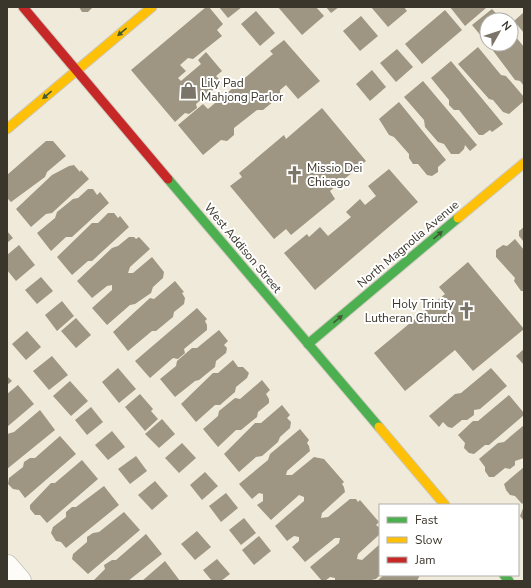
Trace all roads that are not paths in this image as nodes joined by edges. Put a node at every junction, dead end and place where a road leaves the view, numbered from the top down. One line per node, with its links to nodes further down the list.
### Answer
1 (24, 7): 3 (street, West Addison Street)
2 (152, 7): 3 (street, one-way to 3)
3 (77, 70): 4 (street, one-way to 4); 6 (street, West Addison Street)
4 (7, 129)
5 (524, 163): 6 (street, North Magnolia Avenue, one-way to 5)
6 (308, 344): 7 (street, West Addison Street)
7 (444, 504)
8 (7, 566): 9 (street)
9 (20, 581)

